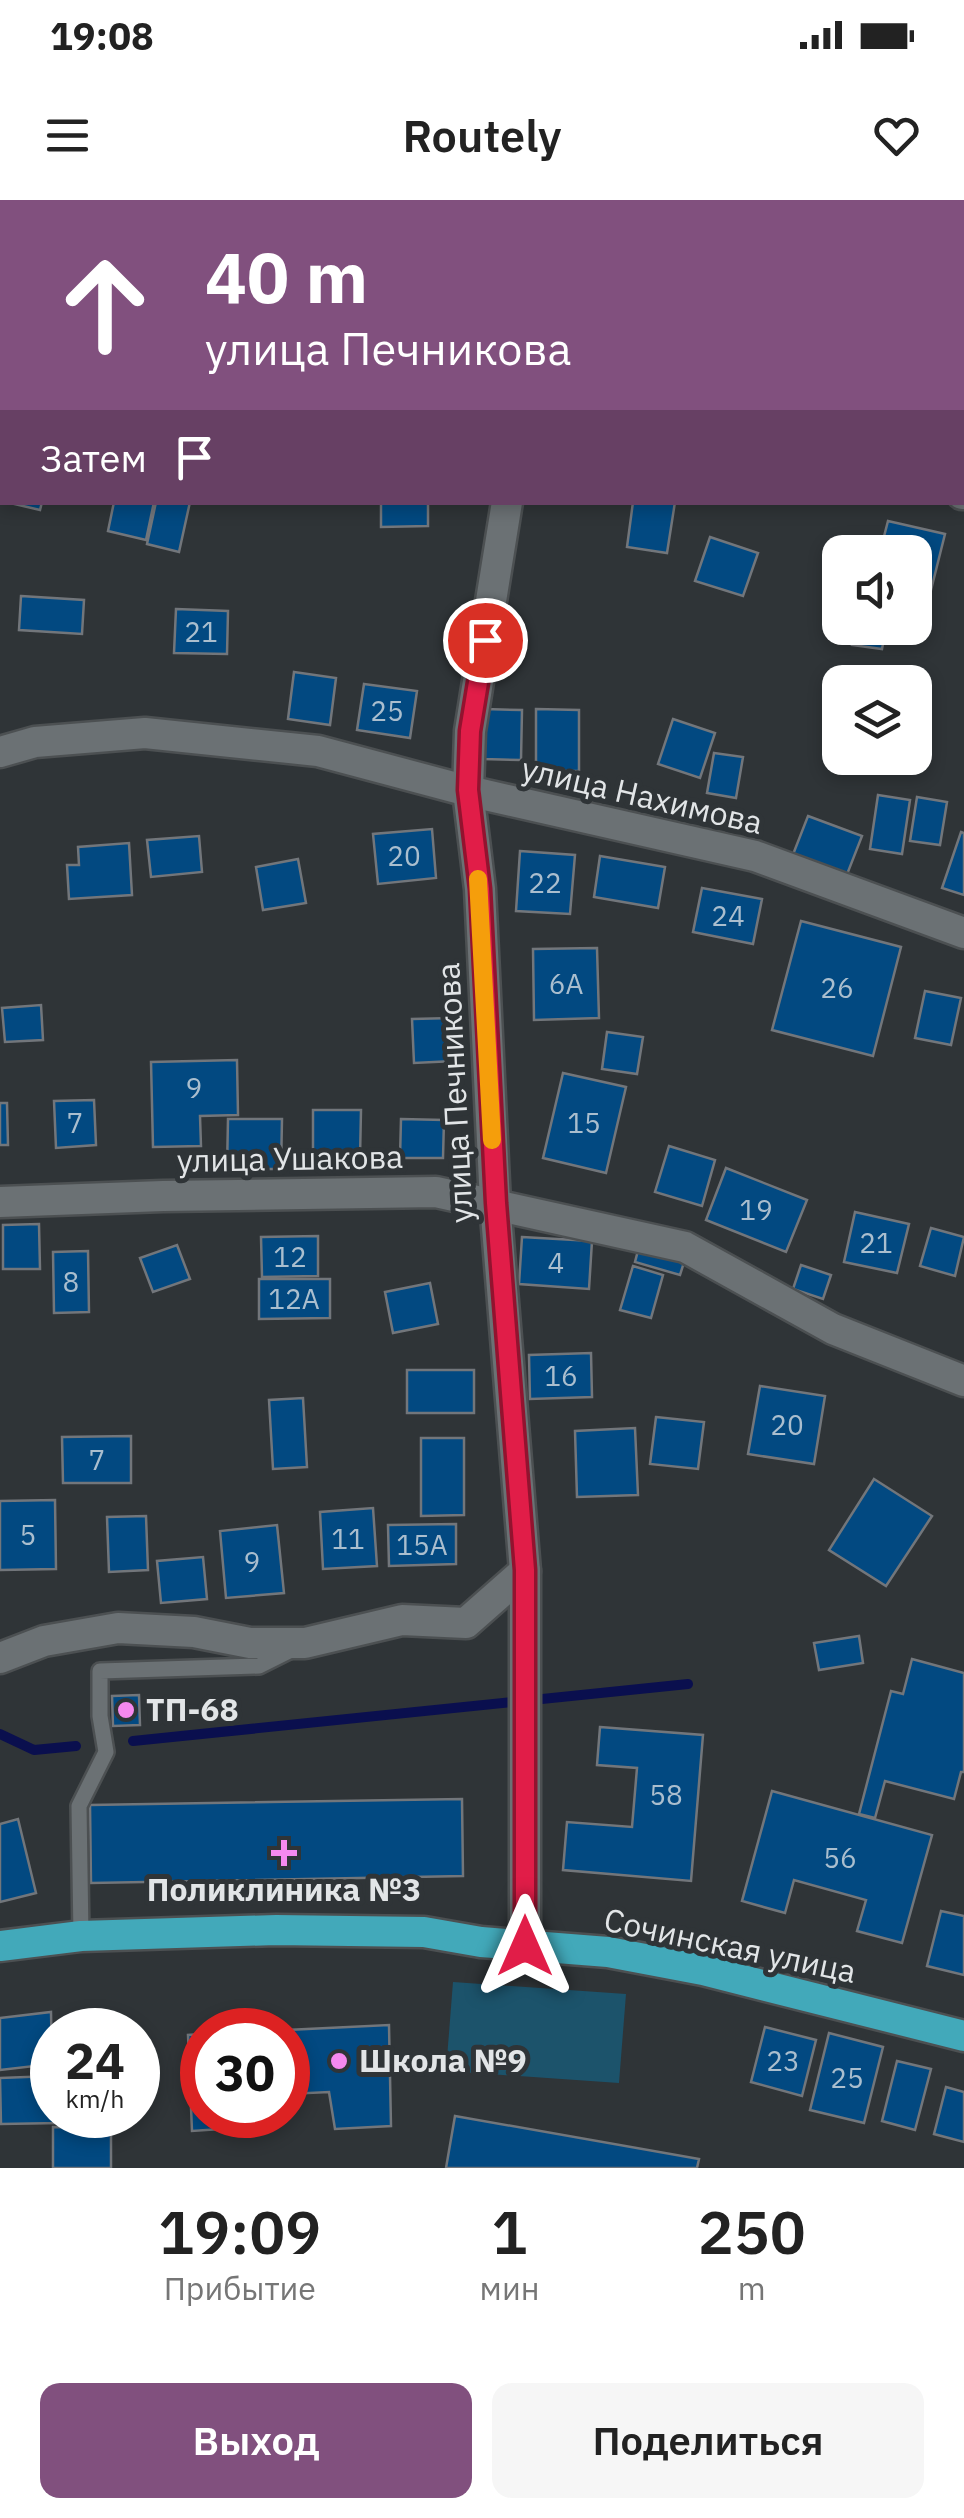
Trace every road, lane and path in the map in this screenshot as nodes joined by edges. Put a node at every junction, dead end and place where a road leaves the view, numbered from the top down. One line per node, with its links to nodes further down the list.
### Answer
1 (506, 505): 3 (street, улица Печникова)
2 (0, 752): 3 (street, улица Нахимова)
3 (468, 790): 4 (street, улица Нахимова); 6 (street, улица Печникова)
4 (964, 933)
5 (0, 1202): 6 (street, улица Ушакова)
6 (496, 1203): 7 (street, улица Ушакова); 8 (street, улица Печникова)
7 (964, 1381)
8 (525, 1570): 9 (street); 13 (street, улица Печникова)
9 (306, 1643): 10 (street); 11 (lane)
10 (0, 1658)
11 (81, 1936): 12 (highway, Сочинская улица); 13 (highway, Сочинская улица)
12 (0, 1946)
13 (525, 1946): 14 (highway, Сочинская улица)
14 (964, 2036)

